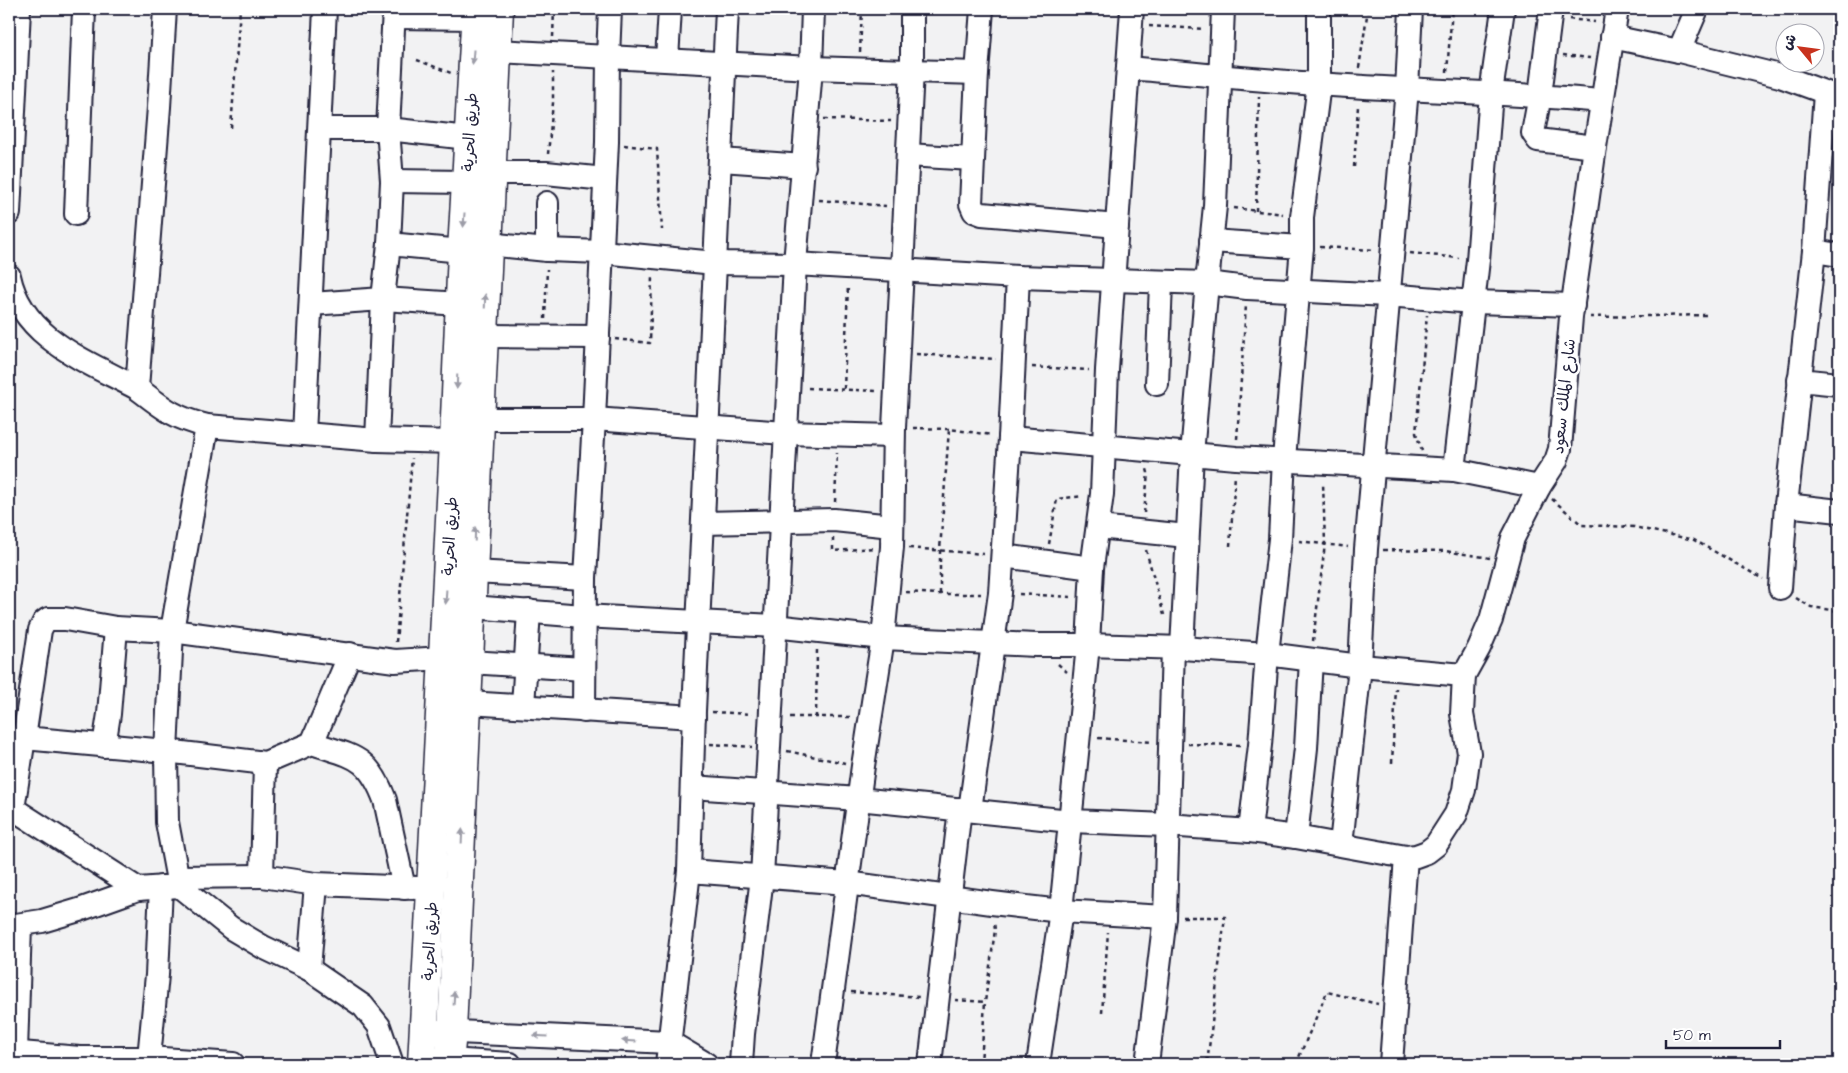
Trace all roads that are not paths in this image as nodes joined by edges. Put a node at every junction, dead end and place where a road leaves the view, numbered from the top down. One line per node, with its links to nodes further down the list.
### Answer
1 (19, 9): 49 (street)
2 (84, 9): 50 (street)
3 (166, 9): 82 (street)
4 (325, 9): 38 (street)
5 (610, 9): 23 (street)
6 (670, 9): 24 (street)
7 (727, 9): 25 (street)
8 (812, 9): 26 (street)
9 (912, 9): 28 (street)
10 (982, 9): 29 (street)
11 (1319, 9): 31 (street)
12 (1411, 9): 32 (street)
13 (1697, 9): 22 (street)
14 (1502, 10): 33 (street)
15 (484, 12): 16 (street); 21 (main road, طريق الحرية); 39 (main road, طريق الحرية, one-way to 39)
16 (394, 13): 37 (street)
17 (1550, 13): 34 (street)
18 (1131, 17): 27 (street)
19 (1222, 20): 30 (street)
20 (1615, 23): 22 (street); 36 (street, شارع الملك سعود)
21 (497, 51): 23 (street); 45 (main road, طريق الحرية)
22 (1679, 51): 35 (street)
23 (608, 57): 24 (street); 46 (street)
24 (667, 59): 25 (street)
25 (724, 63): 26 (street); 42 (street)
26 (811, 68): 28 (street); 44 (street)
27 (1128, 68): 30 (street); 51 (street)
28 (912, 70): 29 (street); 41 (street)
29 (977, 73): 43 (street)
30 (1220, 75): 31 (street); 52 (street)
31 (1319, 84): 32 (street); 55 (street)
32 (1407, 89): 33 (street); 70 (street)
33 (1491, 93): 34 (street); 72 (street)
34 (1540, 95): 36 (street); 40 (street)
35 (1836, 96): 58 (street)
36 (1602, 101): 40 (street, شارع الملك سعود)
37 (388, 128): 38 (street); 39 (street); 47 (street)
38 (320, 129): 73 (street)
39 (468, 138): 45 (main road, طريق الحرية)
40 (1595, 147): 75 (street, شارع الملك سعود)
41 (908, 155): 43 (street); 63 (street)
42 (721, 160): 44 (street); 61 (street)
43 (972, 160): 51 (street)
44 (804, 166): 62 (street)
45 (479, 178): 46 (street); 47 (street); 54 (main road, طريق الحرية); 57 (main road, طريق الحرية, one-way to 57)
46 (605, 179): 59 (street)
47 (392, 181): 53 (street)
48 (547, 203): 56 (street)
49 (9, 213)
50 (76, 214)
51 (1117, 226): 66 (street)
52 (1211, 241): 55 (street); 68 (street)
53 (389, 244): 57 (street); 71 (street)
54 (488, 244): 56 (street); 77 (main road, طريق الحرية, one-way to 54)
55 (1302, 246): 69 (street)
56 (548, 250): 59 (street)
57 (462, 251): 74 (main road, طريق الحرية)
58 (1814, 251): 60 (street); 79 (street)
59 (602, 252): 61 (street); 78 (street)
60 (1839, 255)
61 (715, 262): 62 (street); 86 (street)
62 (795, 264): 63 (street); 88 (street)
63 (902, 271): 65 (street); 87 (street)
64 (9, 276): 76 (street)
65 (1018, 277): 66 (street); 90 (street)
66 (1114, 281): 67 (street); 93 (street)
67 (1161, 283): 68 (street); 80 (street)
68 (1206, 283): 69 (street); 94 (street)
69 (1299, 290): 70 (street); 95 (street)
70 (1387, 295): 72 (street); 96 (street)
71 (383, 299): 73 (street); 74 (street); 91 (street)
72 (1473, 302): 75 (street); 97 (street)
73 (311, 304): 89 (street)
74 (460, 304): 92 (main road, طريق الحرية, one-way to 92)
75 (1572, 311): 98 (street, شارع الملك سعود)
76 (19, 322): 82 (street)
77 (484, 336): 78 (street); 83 (main road, طريق الحرية)
78 (598, 337): 84 (street)
79 (1799, 380): 81 (street); 99 (street)
80 (1156, 384)
81 (1839, 384)
82 (137, 388): 85 (street)
83 (480, 418): 84 (street); 108 (main road, طريق الحرية, one-way to 83)
84 (594, 419): 86 (street); 109 (street)
85 (207, 426): 89 (street); 117 (street)
86 (708, 426): 88 (street); 102 (street)
87 (894, 432): 88 (street); 105 (street)
88 (786, 433): 101 (street)
89 (304, 434): 91 (street)
90 (1010, 438): 93 (street); 106 (street)
91 (377, 440): 92 (street)
92 (454, 442): 124 (main road, طريق الحرية, one-way to 124)
93 (1103, 447): 94 (street); 103 (street)
94 (1192, 454): 95 (street); 104 (street)
95 (1284, 459): 96 (street); 123 (street)
96 (1374, 465): 97 (street); 127 (street)
97 (1454, 470): 98 (street)
98 (1539, 487): 129 (street, شارع الملك سعود)
99 (1786, 505): 100 (street); 110 (street)
100 (1839, 511)
101 (781, 522): 102 (street); 105 (street); 115 (street)
102 (703, 523): 114 (street)
103 (1098, 527): 104 (street); 107 (street)
104 (1187, 536): 121 (street)
105 (892, 537): 118 (street)
106 (1003, 556): 107 (street); 119 (street)
107 (1092, 568): 120 (street)
108 (473, 572): 109 (street); 111 (main road, طريق الحرية)
109 (585, 578): 113 (street)
110 (1780, 588)
111 (472, 607): 112 (street); 124 (main road, طريق الحرية)
112 (529, 611): 113 (street); 126 (street)
113 (583, 616): 114 (street); 128 (street)
114 (699, 621): 115 (street); 133 (street)
115 (774, 626): 118 (street); 140 (street)
116 (116, 628): 117 (street); 134 (street); 136 (street)
117 (172, 631): 122 (street); 137 (street)
118 (883, 638): 119 (street); 141 (street)
119 (993, 643): 120 (street); 143 (street)
120 (1088, 645): 121 (street); 144 (street)
121 (1178, 648): 123 (street); 145 (street)
122 (350, 654): 124 (street); 135 (street)
123 (1267, 654): 125 (street); 146 (street)
124 (456, 660): 126 (street); 130 (main road, طريق الحرية); 158 (main road, طريق الحرية)
125 (1311, 660): 127 (street); 147 (street)
126 (525, 665): 128 (street); 131 (street)
127 (1360, 666): 129 (street); 148 (street)
128 (584, 669): 132 (street)
129 (1464, 675): 149 (street, شارع الملك سعود)
130 (468, 703): 131 (street); 165 (main road, طريق الحرية, one-way to 130)
131 (523, 706): 132 (street)
132 (584, 711): 133 (street)
133 (694, 714): 139 (street)
134 (24, 738): 136 (street); 142 (street)
135 (312, 743): 138 (street); 156 (street)
136 (104, 746): 137 (street)
137 (166, 751): 138 (street); 153 (street)
138 (265, 763): 151 (street)
139 (692, 787): 140 (street); 150 (street)
140 (766, 791): 141 (street); 152 (street)
141 (858, 799): 143 (street); 154 (street)
142 (11, 808): 157 (street)
143 (965, 810): 144 (street); 159 (street)
144 (1071, 821): 145 (street); 160 (street)
145 (1167, 825): 146 (street); 161 (street)
146 (1250, 831): 147 (street)
147 (1296, 837): 148 (street)
148 (1341, 845): 149 (street)
149 (1406, 857): 180 (street)
150 (689, 871): 152 (street); 167 (street)
151 (262, 876): 153 (street); 155 (street)
152 (762, 877): 154 (street); 175 (street)
153 (173, 883): 157 (street); 163 (street); 168 (street)
154 (847, 883): 159 (street); 176 (street)
155 (316, 884): 156 (street); 163 (street)
156 (404, 888): 158 (street)
157 (138, 889): 162 (street)
158 (432, 889): 164 (main road, طريق الحرية)
159 (950, 897): 160 (street); 177 (street)
160 (1061, 911): 161 (street); 178 (street)
161 (1165, 918): 179 (street)
162 (15, 926): 166 (street)
163 (310, 969): 173 (street)
164 (425, 1031): 165 (street); 169 (main road, طريق الحرية)
165 (452, 1031): 167 (street, one-way to 165); 170 (main road, طريق الحرية)
166 (12, 1052): 168 (street)
167 (668, 1053): 171 (street)
168 (149, 1058): 172 (street)
169 (422, 1061): 170 (street)
170 (449, 1062): 174 (street)
171 (702, 1063)
172 (233, 1064)
173 (392, 1064)
174 (510, 1064)
175 (741, 1064)
176 (823, 1064)
177 (930, 1064)
178 (1038, 1064)
179 (1147, 1064)
180 (1391, 1064)

